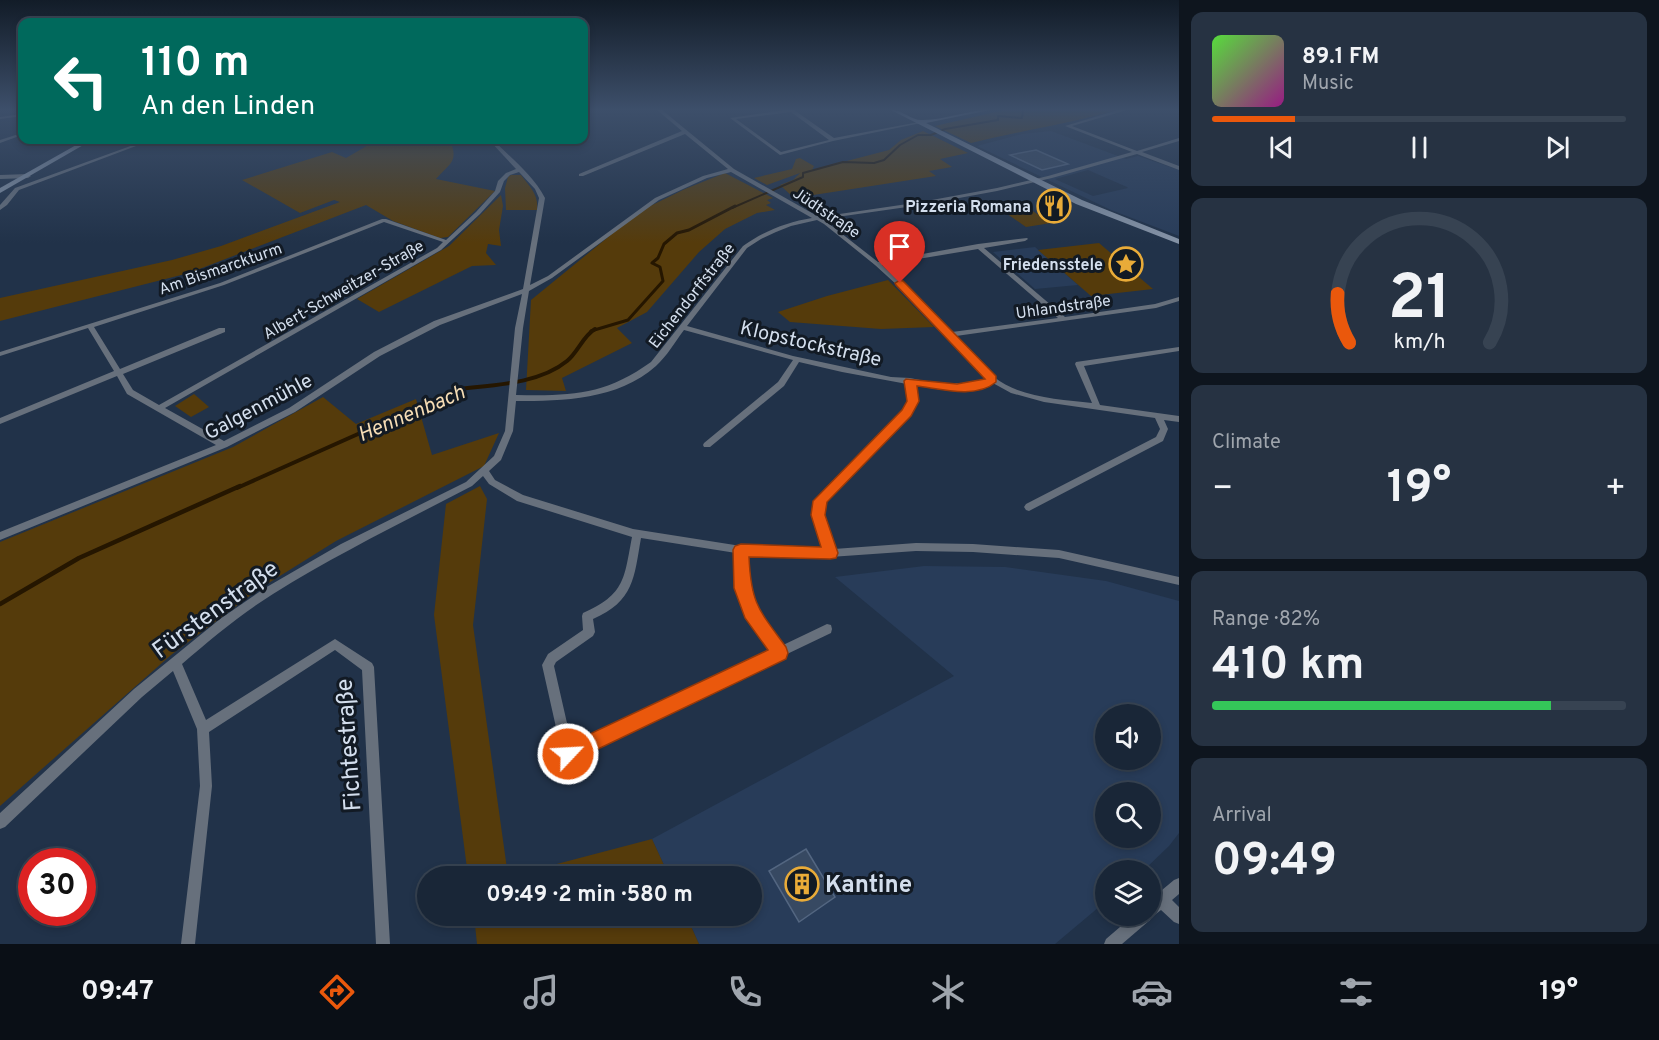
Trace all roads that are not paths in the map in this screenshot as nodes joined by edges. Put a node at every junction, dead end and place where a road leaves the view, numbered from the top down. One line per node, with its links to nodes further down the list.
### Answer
1 (65, 154): 13 (main road)
2 (112, 154): 17 (street)
3 (505, 154): 10 (street, Fürstenstraße)
4 (631, 154): 12 (street)
5 (712, 154): 11 (street, Jüdtstraße)
6 (981, 154): 15 (main road)
7 (1133, 154): 15 (street, Eichendorffstraße)
8 (1140, 154): 9 (street)
9 (1179, 168)
10 (520, 170): 20 (street, Albert-Schweitzer-Straße); 24 (street, Fürstenstraße)
11 (732, 170): 18 (street, Jüdtstraße); 25 (street, Galgenmühle)
12 (580, 175)
13 (28, 176): 14 (street); 16 (main road)
14 (0, 177)
15 (1034, 180): 18 (street, Eichendorffstraße); 21 (main road)
16 (0, 191)
17 (0, 208)
18 (818, 218): 23 (street, Jüdtstraße); 30 (street, Eichendorffstraße)
19 (1025, 239): 22 (street)
20 (447, 242): 29 (street, Am Bismarckturm); 41 (street, Albert-Schweitzer-Straße)
21 (1179, 242)
22 (978, 246): 23 (street); 28 (street)
23 (877, 264): 32 (street, Jüdtstraße)
24 (529, 271): 25 (street); 26 (street, Fürstenstraße)
25 (550, 277): 26 (street, Galgenmühle)
26 (524, 291): 39 (street, Fürstenstraße); 45 (street, Galgenmühle)
27 (1179, 299): 28 (street, Uhlandstraße)
28 (1064, 319): 32 (street, Uhlandstraße)
29 (90, 325): 34 (street, Am Bismarckturm); 36 (street)
30 (682, 327): 35 (street, Klopstockstraße); 39 (street, Eichendorffstraße)
31 (222, 330): 36 (street)
32 (949, 335): 37 (street, Jüdtstraße)
33 (1179, 349): 40 (street)
34 (0, 354)
35 (797, 360): 38 (street, Klopstockstraße); 46 (street)
36 (116, 372): 41 (street); 44 (street)
37 (992, 379): 38 (street, Klopstockstraße); 40 (street)
38 (910, 381): 52 (street)
39 (513, 398): 47 (street, Fürstenstraße)
40 (1097, 406): 42 (street)
41 (159, 408): 45 (street)
42 (1158, 415): 43 (street); 48 (street)
43 (1179, 419)
44 (0, 421)
45 (224, 445): 50 (street, Galgenmühle)
46 (707, 446)
47 (485, 472): 49 (street); 56 (street, Fürstenstraße)
48 (1029, 507)
49 (637, 534): 51 (street); 55 (street)
50 (0, 536)
51 (741, 550): 52 (street); 55 (street)
52 (830, 553): 53 (street)
53 (1179, 581)
54 (827, 629): 55 (street)
55 (780, 653)
56 (175, 661): 57 (street); 58 (street, Fürstenstraße)
57 (203, 729): 64 (street); 65 (street, Fichtestraße)
58 (0, 822)
59 (1179, 885): 60 (street)
60 (1161, 901)
61 (1161, 908): 62 (street)
62 (1179, 917)
63 (1132, 926): 66 (street)
64 (188, 944)
65 (382, 944)
66 (1111, 944)

